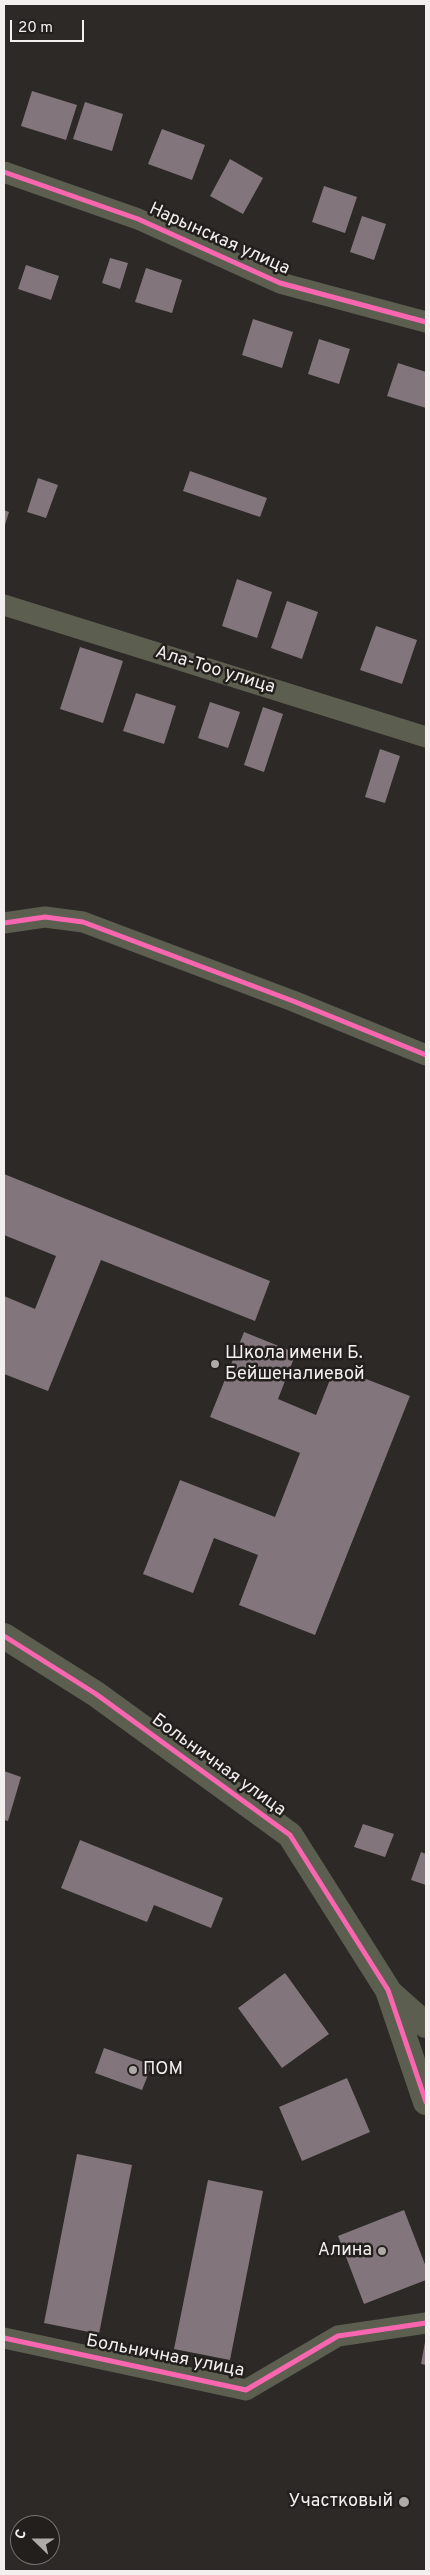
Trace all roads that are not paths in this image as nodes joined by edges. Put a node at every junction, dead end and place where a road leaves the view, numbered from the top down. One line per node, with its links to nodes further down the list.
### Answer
1 (4, 172): 2 (street, Нарынская улица)
2 (426, 322)
3 (4, 605): 4 (street, Ала-Тоо улица)
4 (426, 737)
5 (4, 923): 6 (street)
6 (426, 1055)
7 (4, 1636): 8 (street, Больничная улица)
8 (388, 1990): 9 (street); 10 (street, Больничная улица)
9 (426, 2025)
10 (426, 2102)
11 (426, 2323): 12 (street, Больничная улица)
12 (4, 2338)

